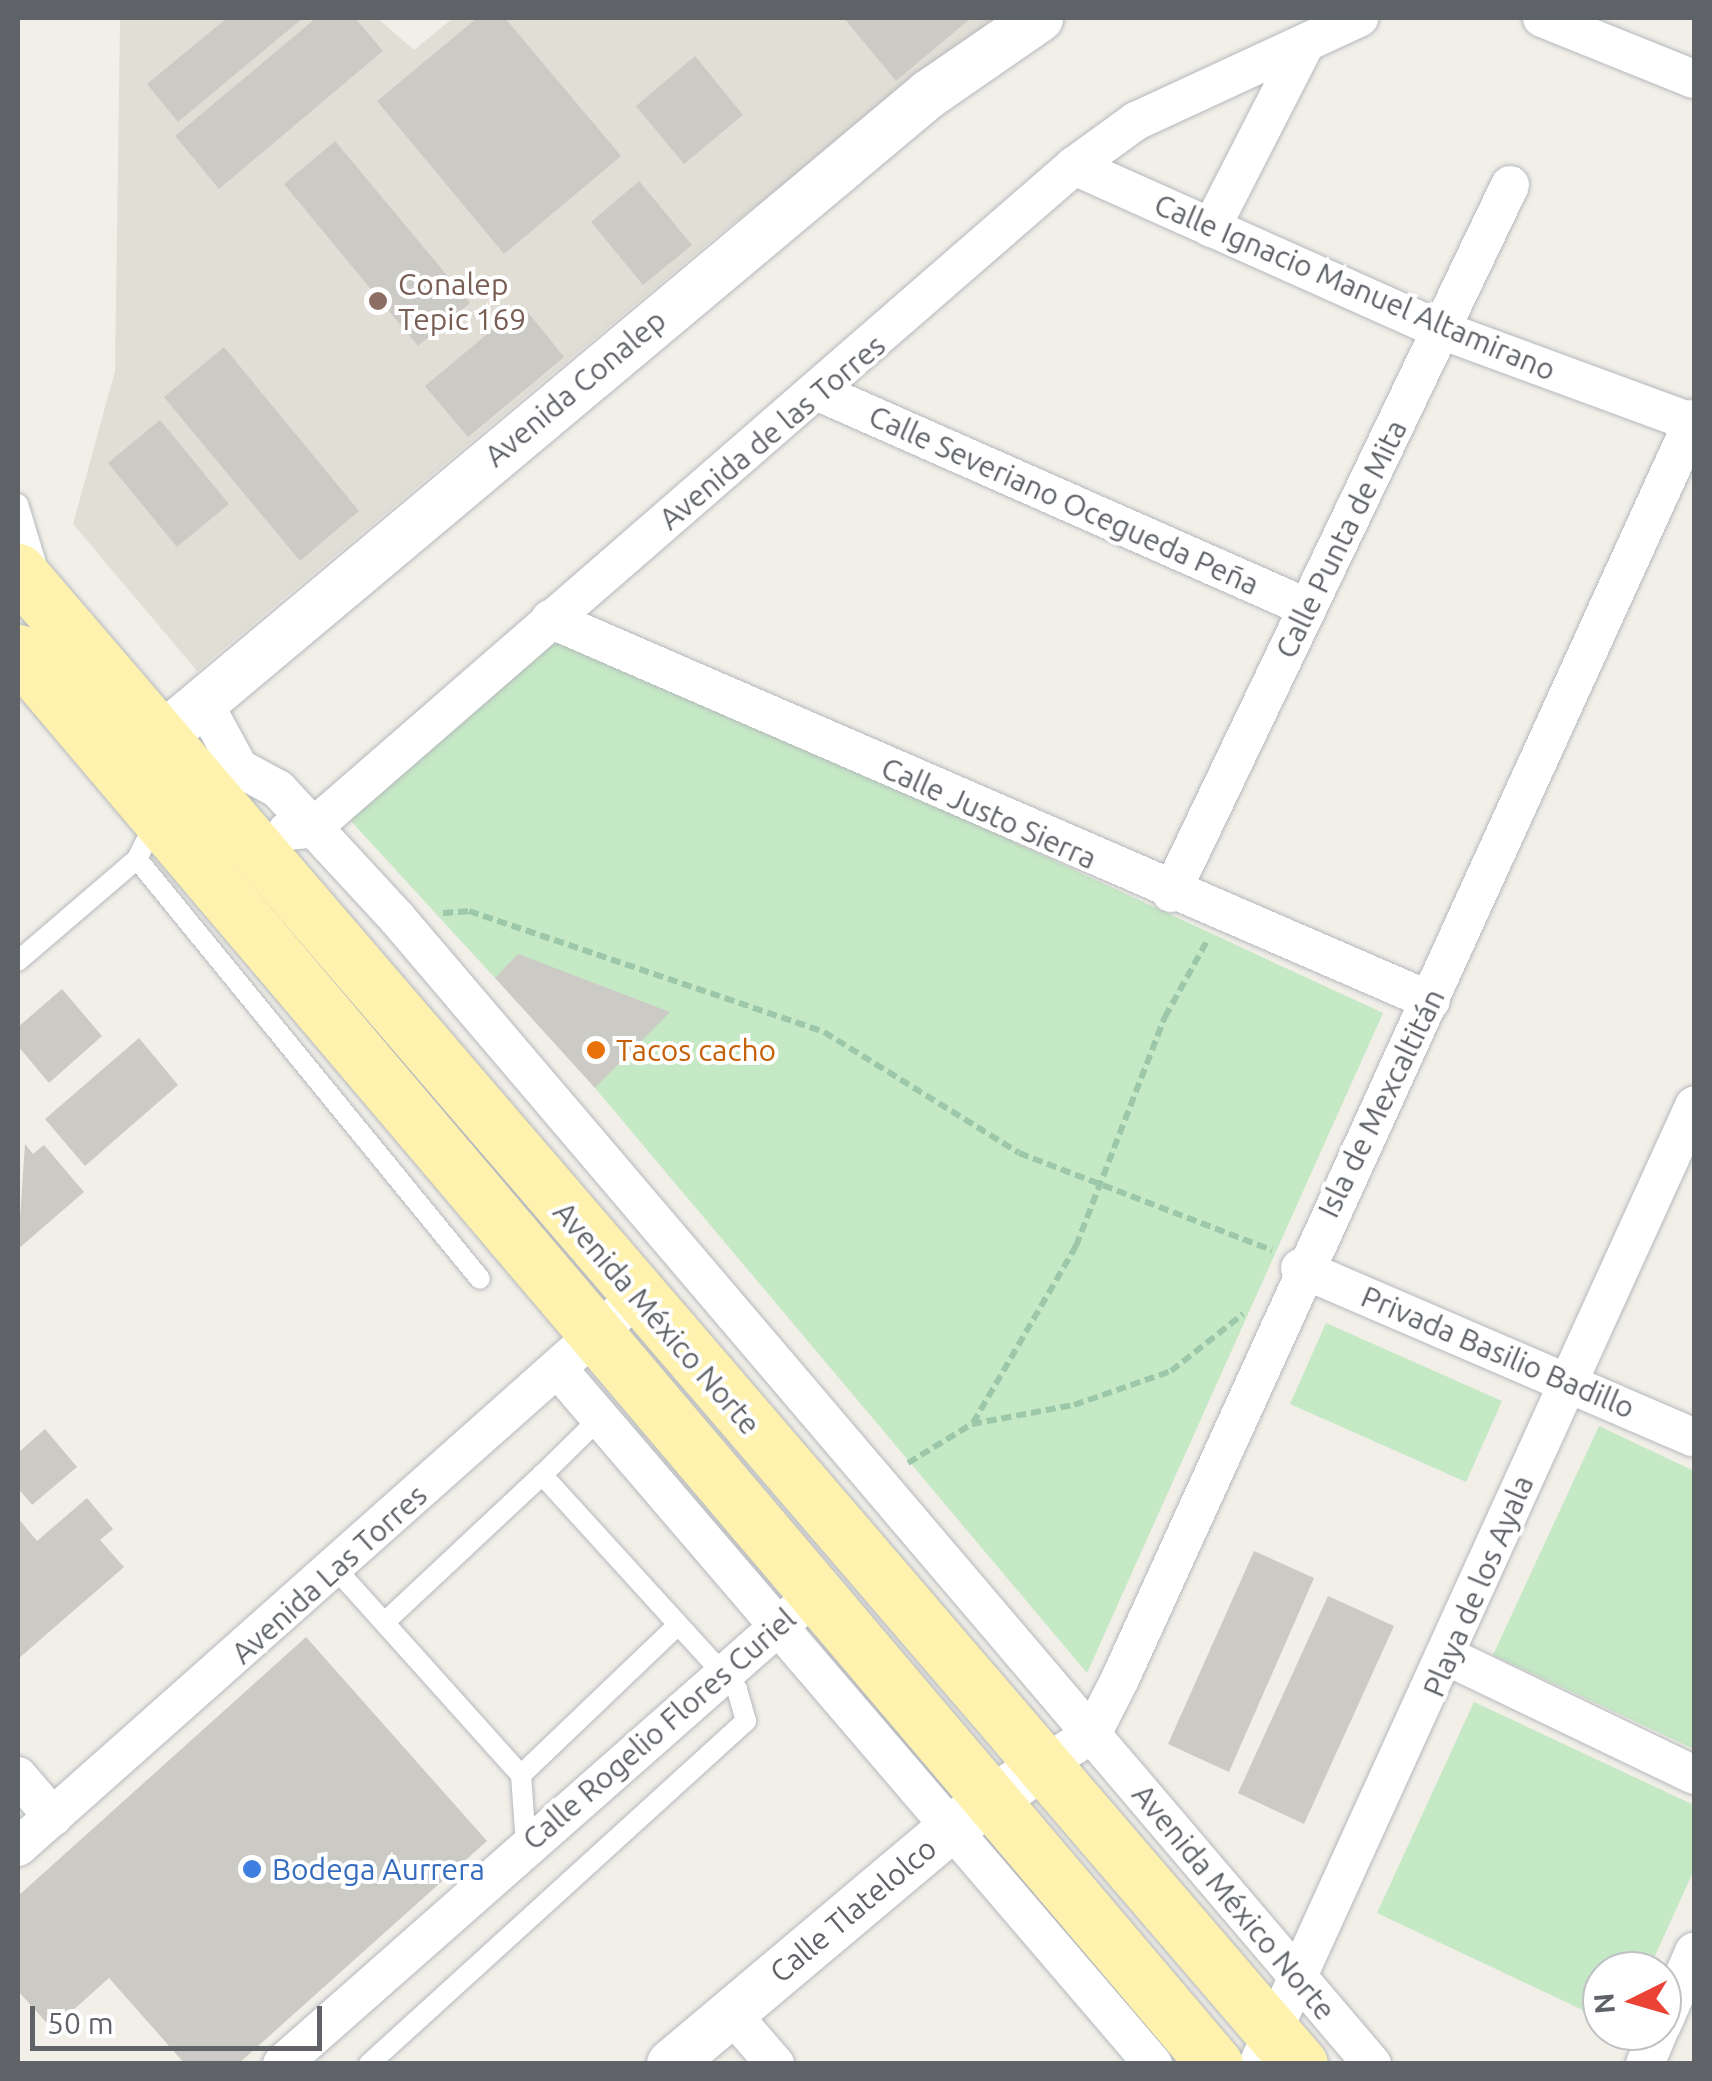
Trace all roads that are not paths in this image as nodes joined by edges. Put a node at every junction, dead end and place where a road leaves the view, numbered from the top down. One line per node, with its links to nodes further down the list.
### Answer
1 (1039, 18): 17 (street, Avenida Conalep)
2 (1359, 18): 4 (street, Avenida de las Torres)
3 (1542, 18): 5 (street)
4 (1305, 44): 6 (street, Avenida de las Torres); 8 (street)
5 (1694, 79)
6 (1074, 166): 8 (street, Calle Ignacio Manuel Altamirano); 10 (street, Avenida de las Torres)
7 (1510, 185): 9 (street, Calle Punta de Mita)
8 (1211, 228): 9 (street, Calle Ignacio Manuel Altamirano)
9 (1441, 330): 11 (street, Calle Ignacio Manuel Altamirano); 14 (street, Calle Punta de Mita)
10 (821, 393): 14 (street, Calle Severiano Ocegueda Peña); 15 (street, Avenida de las Torres)
11 (1694, 421): 24 (street, Isla de Mexcaltitán)
12 (18, 504): 13 (lane)
13 (34, 589): 18 (main road, Avenida México Norte)
14 (1308, 608): 22 (street, Calle Punta de Mita)
15 (550, 620): 19 (street, Avenida de las Torres); 22 (street, Calle Justo Sierra)
16 (21, 662): 18 (main road, Avenida México Norte)
17 (201, 698): 18 (street, Avenida Conalep); 19 (street, Avenida México Norte)
18 (142, 753): 20 (main road, Avenida México Norte); 21 (main road, Avenida México Norte)
19 (311, 830): 21 (street); 40 (street, Avenida México Norte)
20 (148, 837): 21 (main road, Avenida México Norte); 23 (lane); 27 (lane)
21 (225, 849): 28 (main road, Avenida México Norte); 29 (main road, Avenida México Norte)
22 (1171, 893): 24 (street, Calle Justo Sierra)
23 (18, 961)
24 (1431, 1001): 26 (street, Isla de Mexcaltitán)
25 (1694, 1106): 30 (street, Playa de los Ayala)
26 (1300, 1268): 30 (street, Privada Basilio Badillo); 40 (street, Isla de Mexcaltitán)
27 (480, 1279)
28 (638, 1297): 29 (street, Avenida Las Torres); 41 (main road, Avenida México Norte)
29 (577, 1351): 31 (street, Avenida México Norte); 34 (street, Avenida Las Torres); 35 (main road, Avenida México Norte)
30 (1567, 1380): 32 (street, Privada Basilio Badillo); 38 (street, Playa de los Ayala)
31 (600, 1418): 33 (lane); 35 (street, Avenida México Norte)
32 (1694, 1438)
33 (542, 1475): 36 (lane); 37 (lane)
34 (336, 1569): 36 (lane); 46 (street, Avenida Las Torres)
35 (796, 1611): 39 (street, Calle Rogelio Flores Curiel); 45 (main road, Avenida México Norte)
36 (386, 1622): 44 (lane)
37 (678, 1626): 39 (lane); 44 (lane)
38 (1449, 1657): 42 (street); 50 (street, Playa de los Ayala)
39 (724, 1675): 47 (street, Calle Rogelio Flores Curiel); 55 (lane)
40 (1092, 1734): 41 (street); 50 (street, Avenida México Norte)
41 (1042, 1766): 45 (street, Calle Tlatelolco); 53 (main road, Avenida México Norte)
42 (1694, 1775)
43 (18, 1776): 46 (street)
44 (521, 1776): 47 (lane)
45 (969, 1814): 52 (street, Calle Tlatelolco); 58 (street, Avenida México Norte); 59 (main road, Avenida México Norte)
46 (52, 1817): 48 (street, Avenida Las Torres)
47 (526, 1844): 54 (street, Calle Rogelio Flores Curiel)
48 (18, 1848)
49 (1694, 1952): 51 (street)
50 (1300, 1980): 53 (street, Playa de los Ayala); 60 (street, Avenida México Norte)
51 (1682, 1980)
52 (730, 2012): 56 (street, Calle Tlatelolco); 57 (street)
53 (1277, 2053)
54 (282, 2064)
55 (369, 2064)
56 (671, 2064)
57 (776, 2064)
58 (1153, 2064)
59 (1216, 2064)
60 (1372, 2064)

